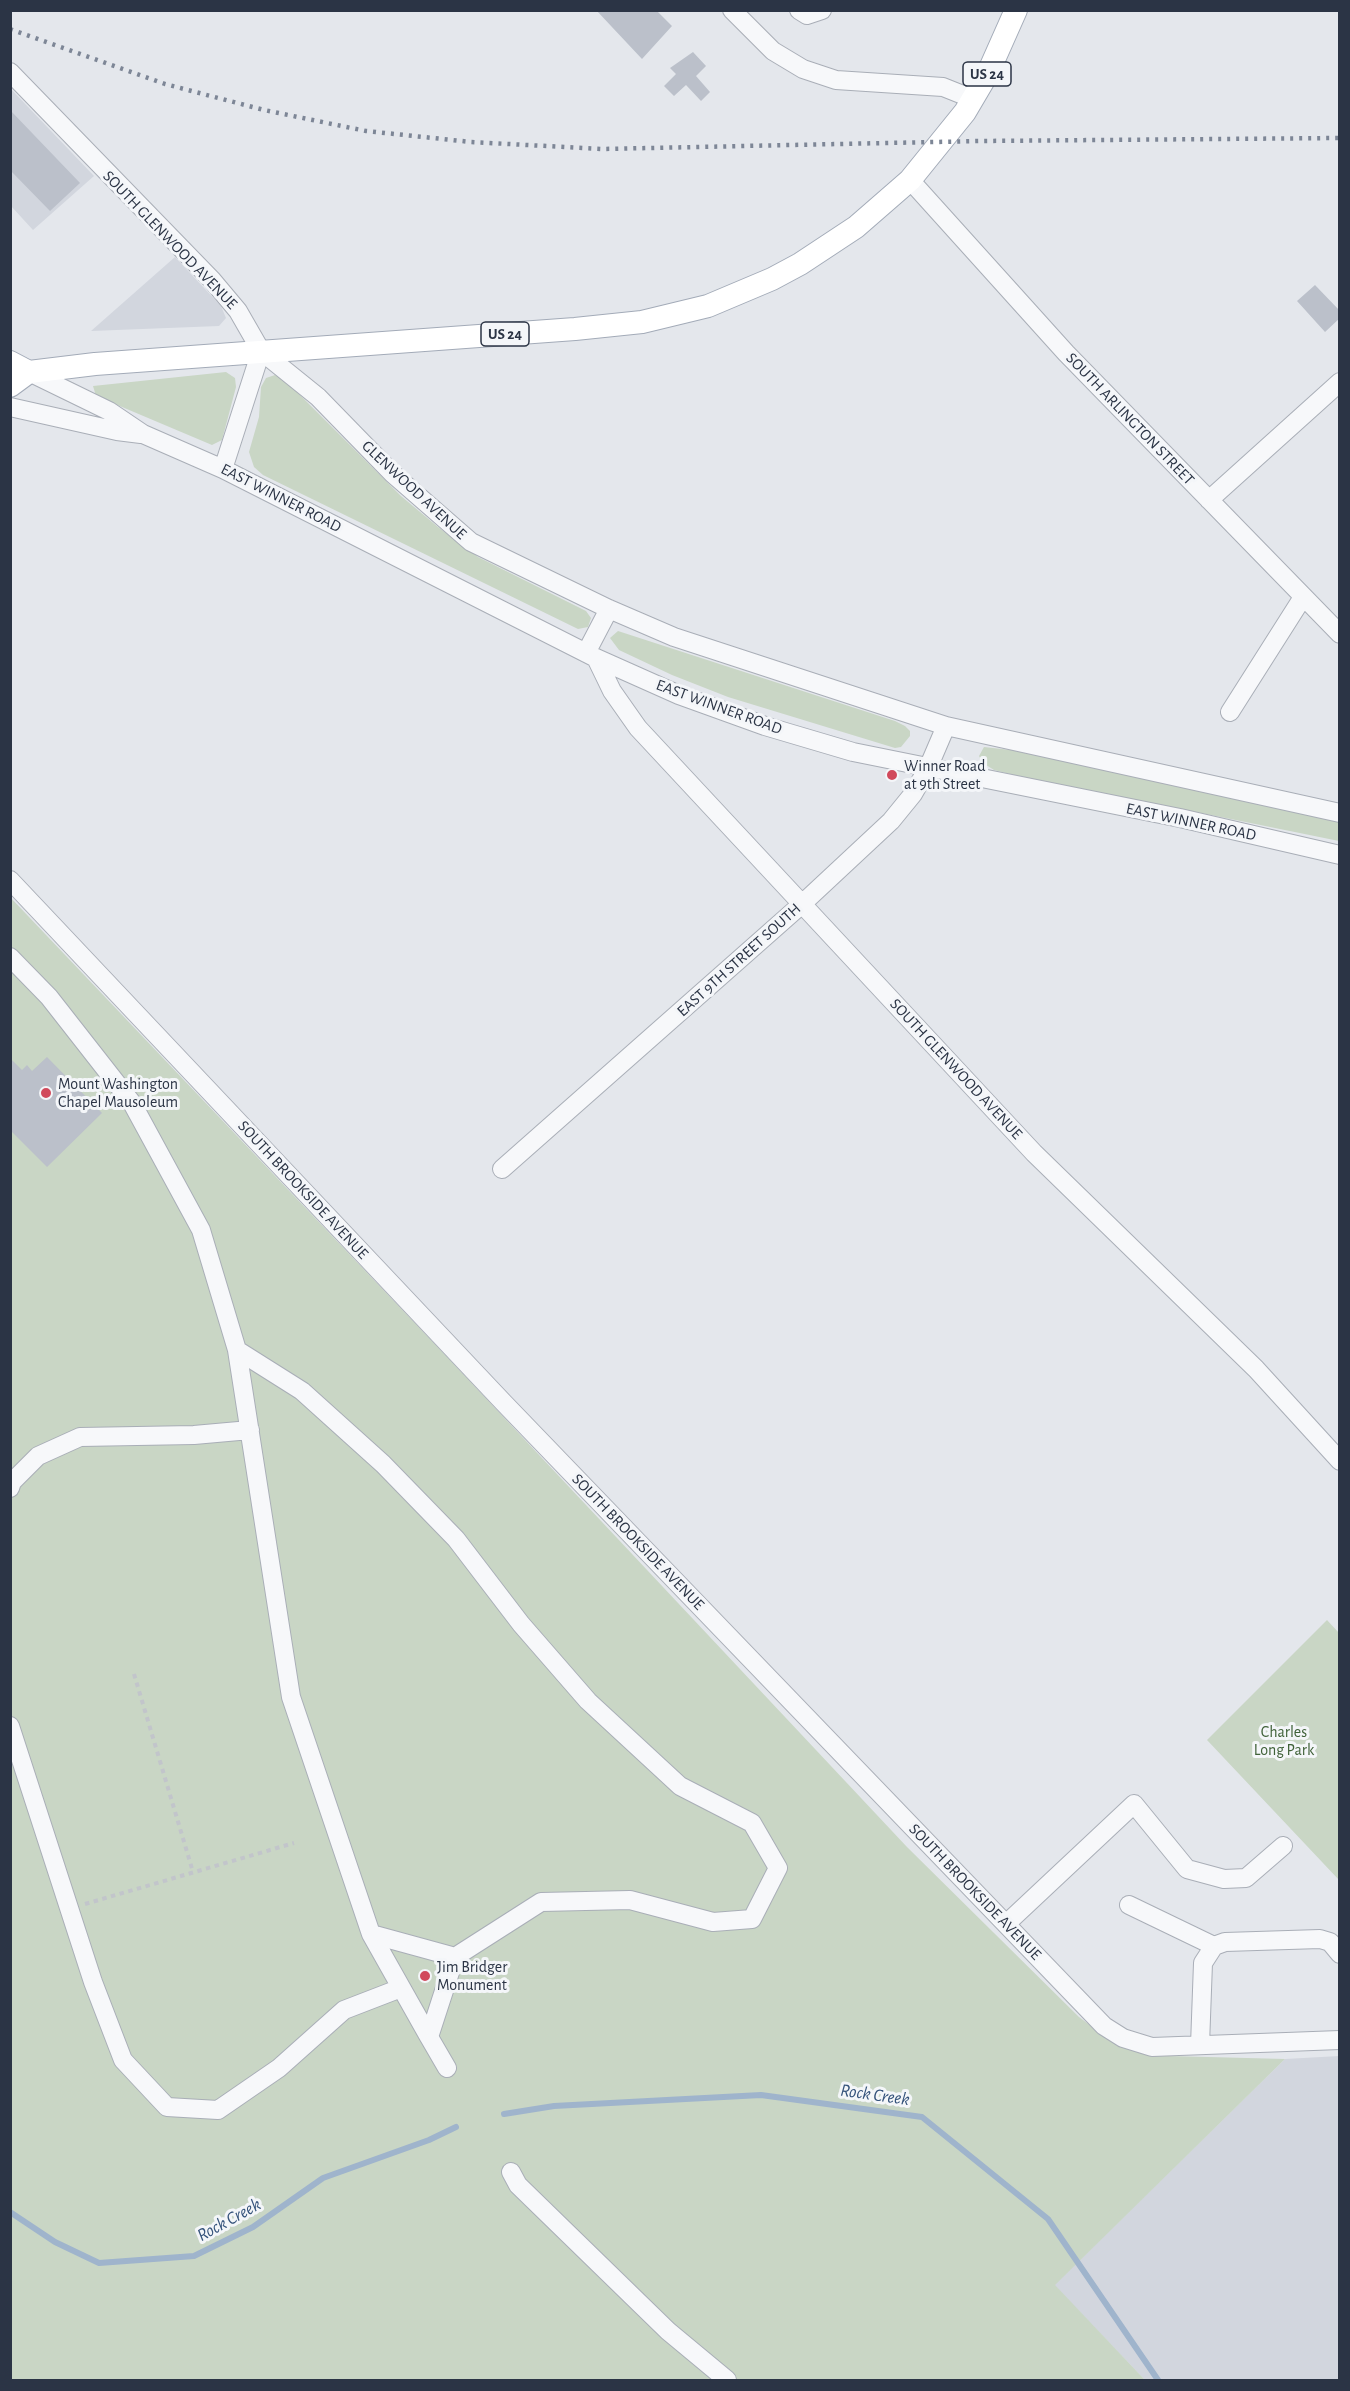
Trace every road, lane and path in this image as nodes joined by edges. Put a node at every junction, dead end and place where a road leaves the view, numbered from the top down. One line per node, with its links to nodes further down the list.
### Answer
1 (732, 10): 6 (street)
2 (800, 10): 3 (street)
3 (822, 10)
4 (1016, 10): 6 (main road, US 24)
5 (10, 72): 8 (street, SOUTH GLENWOOD AVENUE)
6 (973, 99): 7 (main road, US 24)
7 (910, 180): 8 (main road, US 24); 15 (street, SOUTH ARLINGTON STREET)
8 (261, 351): 9 (main road, US 24); 14 (street); 17 (street, GLENWOOD AVENUE)
9 (20, 367): 11 (main road); 13 (street, EAST WINNER ROAD)
10 (1340, 382): 15 (street)
11 (10, 386)
12 (10, 407): 13 (street, EAST WINNER ROAD)
13 (142, 434): 14 (street, EAST WINNER ROAD)
14 (223, 469): 19 (street, EAST WINNER ROAD)
15 (1209, 500): 16 (street, SOUTH ARLINGTON STREET)
16 (1303, 597): 18 (street, SOUTH ARLINGTON STREET); 20 (street)
17 (609, 609): 19 (street); 21 (street)
18 (1340, 634)
19 (591, 655): 22 (street, EAST WINNER ROAD); 26 (street, SOUTH GLENWOOD AVENUE)
20 (1230, 712)
21 (946, 726): 22 (street, EAST 9TH STREET SOUTH); 23 (street)
22 (928, 768): 24 (street, EAST WINNER ROAD); 26 (street, EAST 9TH STREET SOUTH)
23 (1340, 813)
24 (1340, 855)
25 (10, 880): 40 (street, SOUTH BROOKSIDE AVENUE)
26 (802, 904): 28 (street, EAST 9TH STREET SOUTH); 31 (street, SOUTH GLENWOOD AVENUE)
27 (10, 957): 29 (street)
28 (502, 1169)
29 (237, 1350): 30 (street); 44 (street)
30 (250, 1430): 32 (street); 41 (street)
31 (1340, 1461)
32 (10, 1488)
33 (134, 1674): 37 (path)
34 (10, 1726): 39 (street)
35 (294, 1843): 37 (path)
36 (1283, 1846): 40 (street)
37 (193, 1872): 39 (path)
38 (1129, 1905): 43 (street)
39 (70, 1908): 45 (street)
40 (1006, 1924): 48 (street, SOUTH BROOKSIDE AVENUE)
41 (371, 1934): 44 (street); 45 (street)
42 (1336, 1944): 43 (street)
43 (1214, 1946): 48 (street)
44 (455, 1957): 46 (street)
45 (401, 1988): 46 (street)
46 (429, 2037): 49 (street)
47 (1340, 2040): 48 (street, SOUTH BROOKSIDE AVENUE)
48 (1200, 2045)
49 (447, 2068)
50 (511, 2172): 51 (street)
51 (727, 2380)

